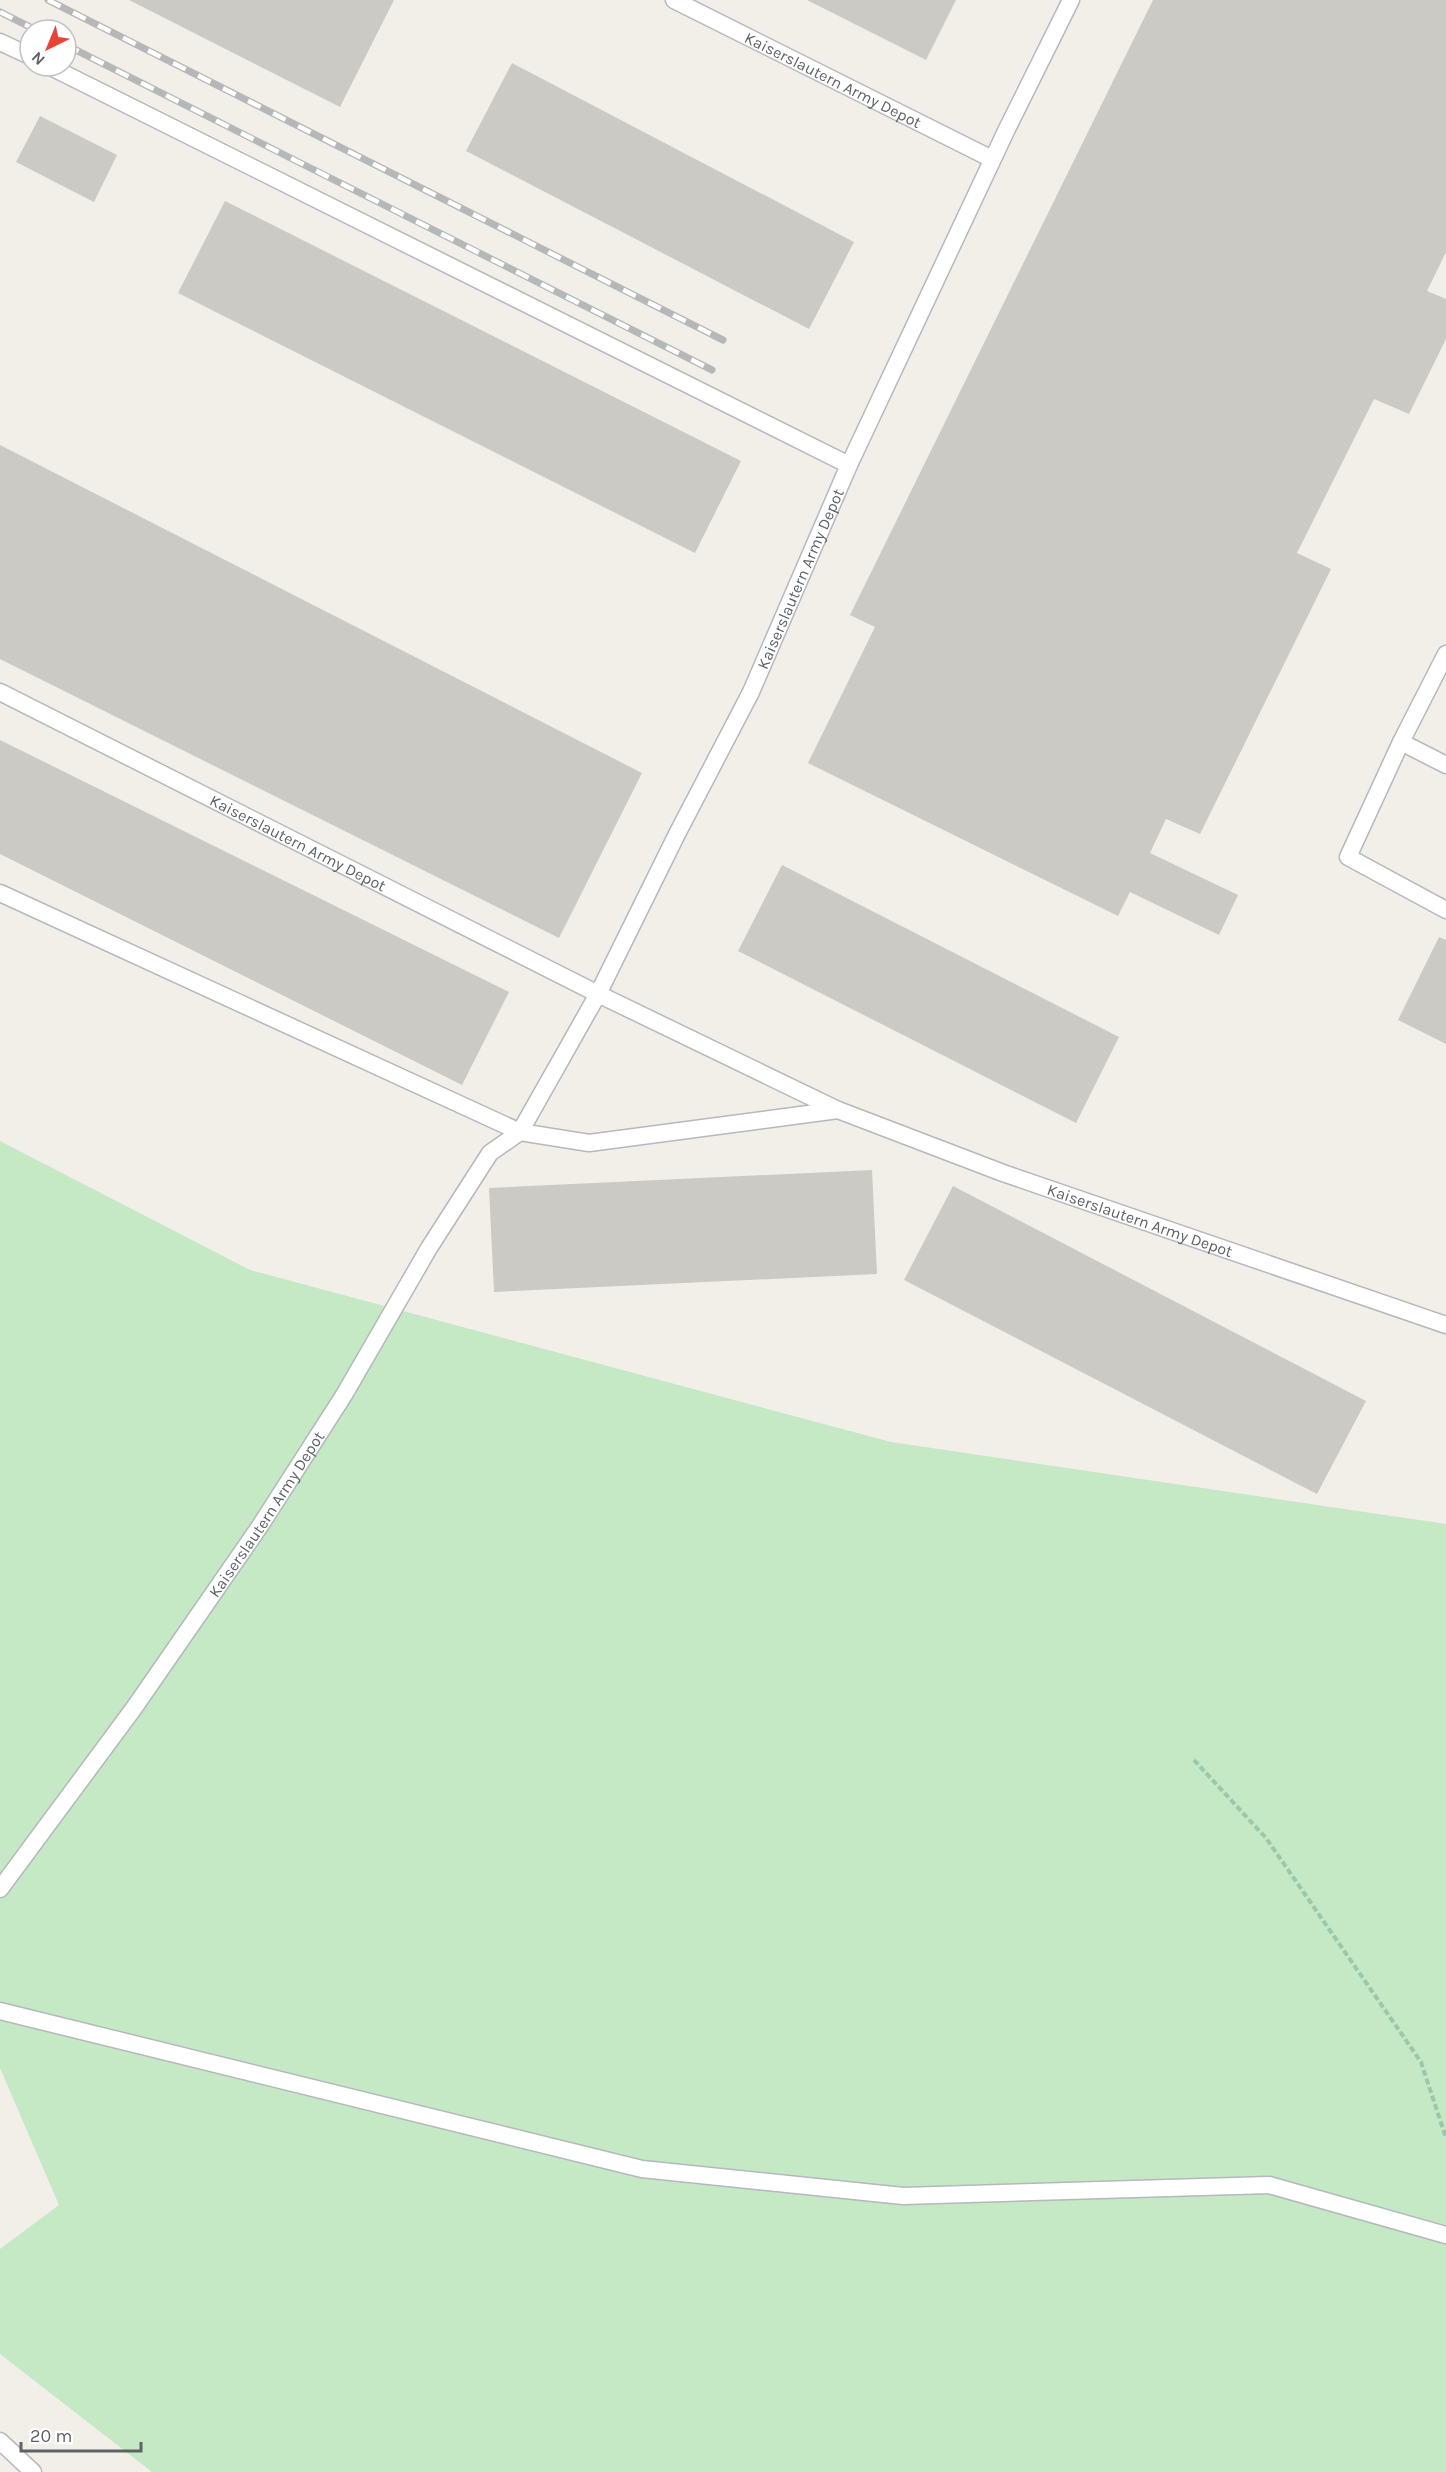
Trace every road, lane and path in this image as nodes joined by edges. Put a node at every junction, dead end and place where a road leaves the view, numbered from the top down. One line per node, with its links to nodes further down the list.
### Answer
1 (674, 0): 6 (lane, Kaiserslautern Army Depot)
2 (1071, 0): 6 (lane, Kaiserslautern Army Depot)
3 (0, 42): 4 (lane)
4 (18, 51)
5 (73, 78): 7 (lane)
6 (992, 159): 7 (lane, Kaiserslautern Army Depot)
7 (849, 465): 14 (lane, Kaiserslautern Army Depot)
8 (1446, 654): 10 (lane)
9 (0, 692): 14 (lane, Kaiserslautern Army Depot)
10 (1401, 742): 11 (lane); 13 (lane)
11 (1446, 765)
12 (0, 893): 16 (lane, Kaiserslautern Army Depot)
13 (1446, 910)
14 (598, 994): 15 (lane, Kaiserslautern Army Depot); 16 (lane, Kaiserslautern Army Depot)
15 (838, 1110): 16 (lane, Kaiserslautern Army Depot); 17 (lane, Kaiserslautern Army Depot)
16 (520, 1132): 19 (lane, Kaiserslautern Army Depot)
17 (1446, 1325)
18 (1194, 1760): 21 (path)
19 (0, 1889)
20 (0, 2012): 22 (lane)
21 (1446, 2138)
22 (1446, 2235)
23 (0, 2441): 24 (lane)
24 (33, 2472)

